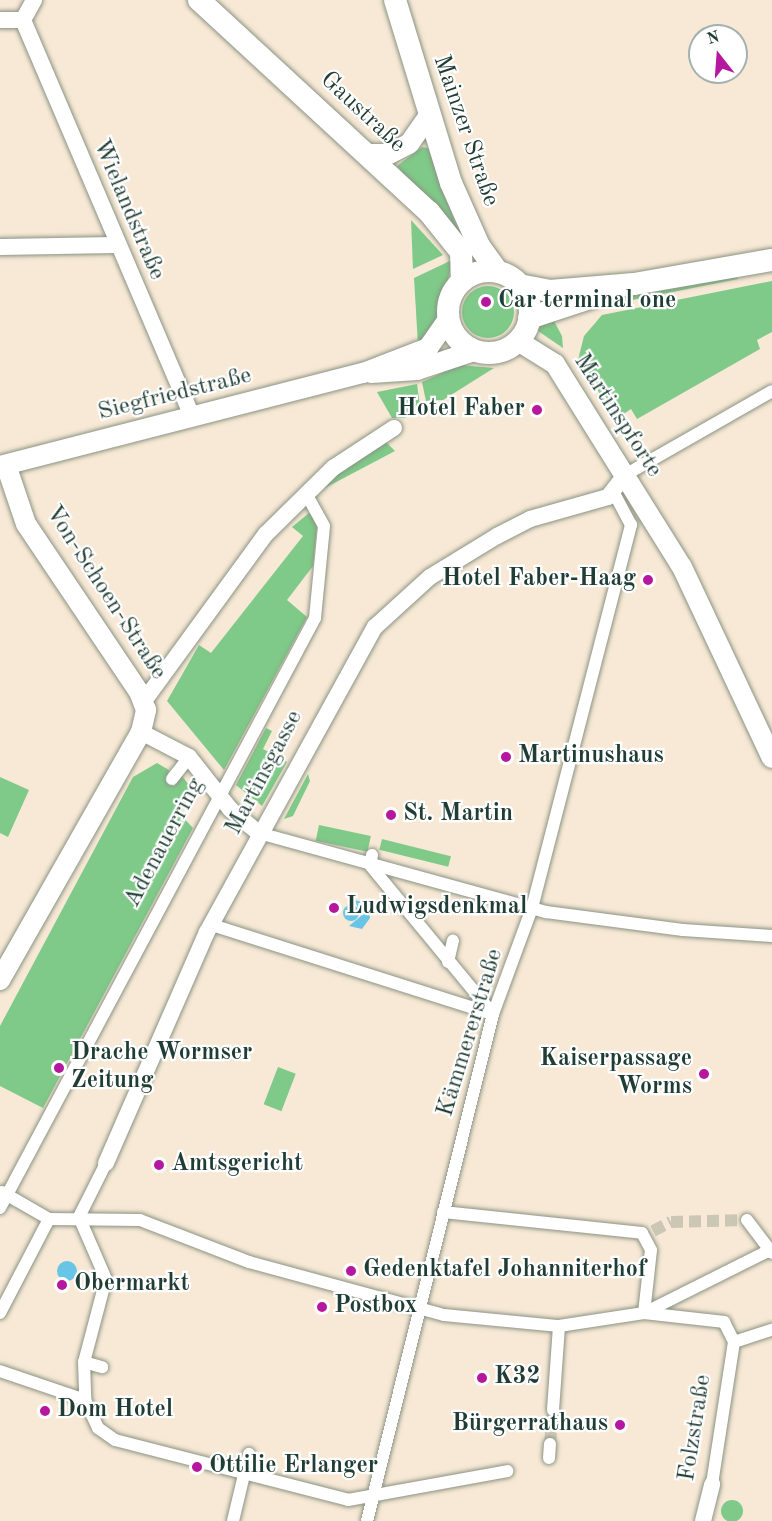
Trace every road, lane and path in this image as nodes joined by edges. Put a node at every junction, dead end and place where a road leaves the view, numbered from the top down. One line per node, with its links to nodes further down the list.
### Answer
1 (34, 0): 5 (street)
2 (199, 0): 7 (main road, Gaustraße)
3 (395, 0): 6 (main road, Mainzer Straße)
4 (0, 20): 5 (street)
5 (23, 20): 8 (street, Wielandstraße)
6 (428, 117): 7 (street); 11 (main road, Mainzer Straße)
7 (368, 154): 12 (main road, Gaustraße)
8 (115, 245): 9 (street); 21 (street, Wielandstraße)
9 (0, 247)
10 (772, 260): 13 (main road)
11 (498, 272): 12 (main road); 14 (main road)
12 (462, 281): 16 (main road)
13 (634, 284): 14 (main road); 15 (main road)
14 (519, 285): 15 (main road)
15 (529, 318): 17 (main road)
16 (448, 319): 18 (main road); 19 (street, Siegfriedstraße)
17 (518, 341): 18 (main road); 24 (street, Martinspforte)
18 (474, 351): 19 (street, Siegfriedstraße)
19 (363, 373): 21 (street, Siegfriedstraße)
20 (772, 391): 24 (street)
21 (192, 417): 23 (street, Siegfriedstraße)
22 (394, 428): 26 (street)
23 (3, 465): 27 (street, Von-Schoen-Straße)
24 (626, 476): 25 (street); 29 (street, Martinspforte)
25 (614, 493): 33 (street, Martinsgasse); 35 (street, Kämmererstraße)
26 (306, 494): 27 (street); 32 (street, Adenauerring)
27 (144, 701): 28 (street, Von-Schoen-Straße)
28 (141, 732): 30 (street); 40 (street)
29 (770, 751)
30 (189, 757): 31 (street); 32 (street)
31 (171, 779)
32 (218, 796): 33 (street); 43 (street, Adenauerring)
33 (259, 833): 34 (street); 36 (street, Martinsgasse)
34 (371, 860): 35 (street); 39 (street)
35 (532, 908): 37 (street); 41 (street, Kämmererstraße)
36 (212, 925): 41 (street); 42 (street, Martinsgasse)
37 (772, 936)
38 (453, 941): 39 (street)
39 (447, 962): 41 (street)
40 (0, 980)
41 (493, 1014): 45 (street, Kämmererstraße)
42 (106, 1163): 46 (street, Martinsgasse)
43 (4, 1193): 44 (street, Adenauerring); 47 (street)
44 (0, 1208)
45 (443, 1212): 50 (street, Kämmererstraße); 51 (street)
46 (79, 1218): 47 (street); 50 (street); 56 (street)
47 (50, 1219): 52 (street)
48 (747, 1220): 49 (street)
49 (770, 1252): 51 (street)
50 (423, 1305): 53 (street); 67 (street, Kämmererstraße)
51 (644, 1313): 53 (street); 55 (street)
52 (0, 1314)
53 (560, 1326): 60 (street)
54 (772, 1330): 55 (street)
55 (734, 1342): 66 (street, Folzstraße)
56 (84, 1362): 57 (street); 59 (street)
57 (102, 1367)
58 (0, 1371): 59 (street)
59 (85, 1400): 65 (street)
60 (553, 1410)
61 (550, 1443): 63 (street)
62 (249, 1454): 65 (street)
63 (549, 1458)
64 (507, 1471): 67 (street)
65 (245, 1476): 67 (street); 68 (street)
66 (712, 1484): 70 (street, Folzstraße)
67 (373, 1498): 69 (street, Kämmererstraße)
68 (233, 1521)
69 (367, 1521)
70 (703, 1521)

